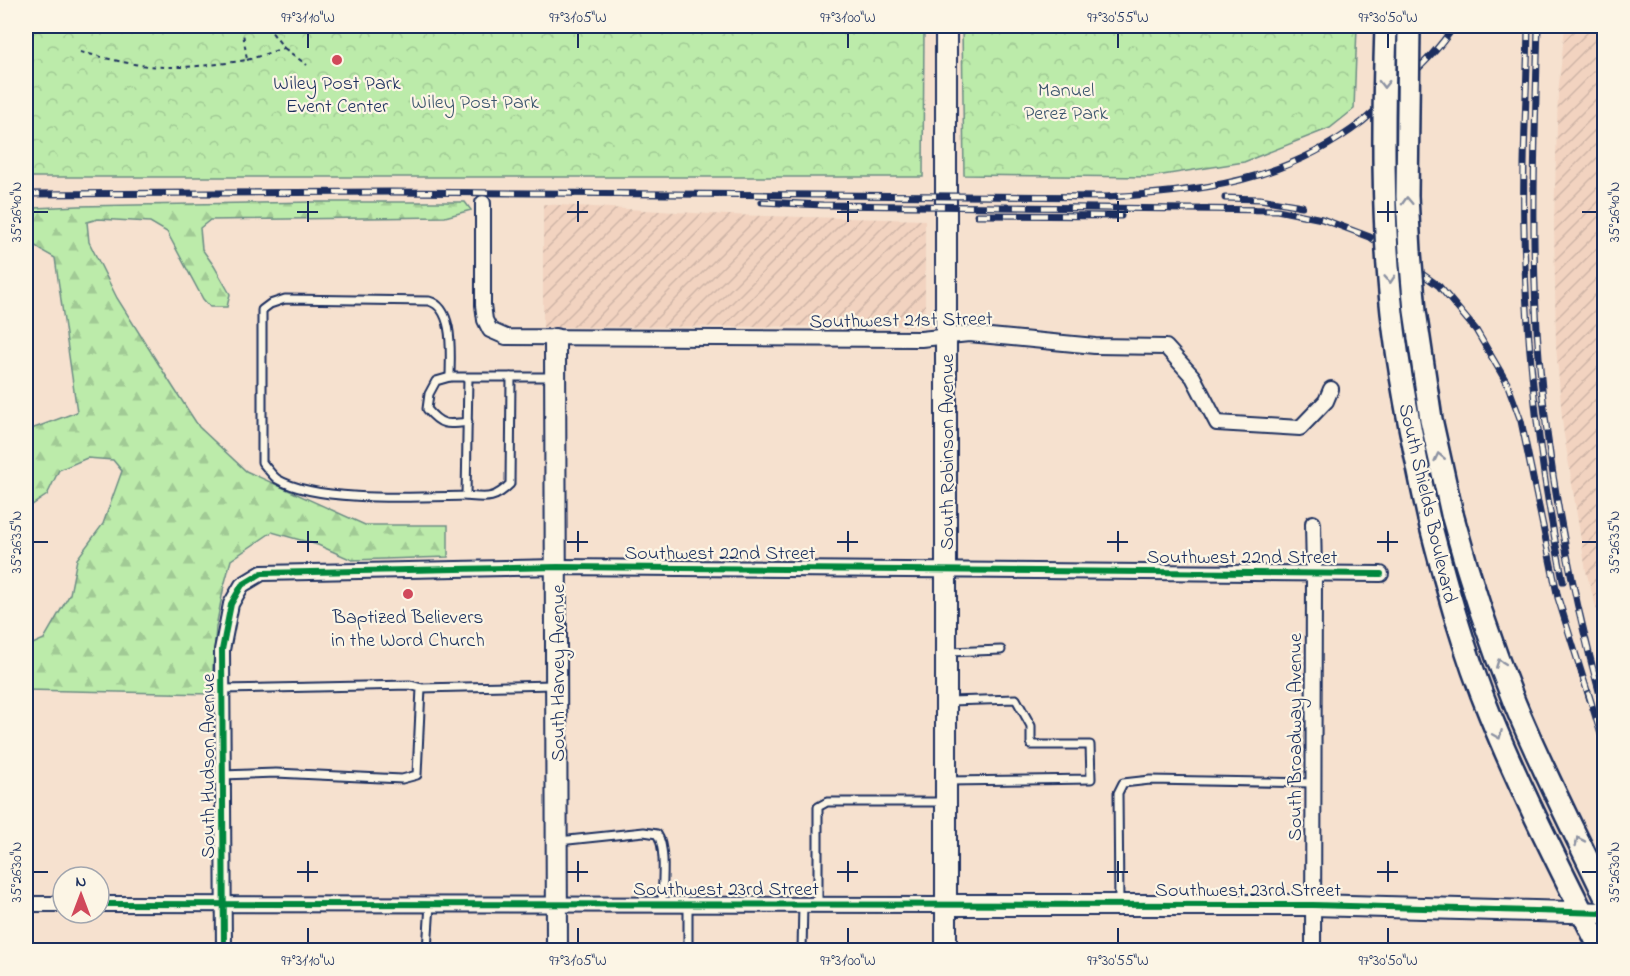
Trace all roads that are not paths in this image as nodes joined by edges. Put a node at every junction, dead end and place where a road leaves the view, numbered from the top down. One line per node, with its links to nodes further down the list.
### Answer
1 (946, 26): 5 (street, South Robinson Avenue)
2 (1386, 26): 45 (main road, South Shields Boulevard, one-way to 45, bridge)
3 (1409, 26): 31 (main road, South Shields Boulevard, one-way to 3, bridge)
4 (483, 203): 6 (street)
5 (947, 336): 6 (street, Southwest 21st Street); 11 (street, Southwest 21st Street); 16 (street, South Robinson Avenue)
6 (555, 339): 10 (street, South Harvey Avenue)
7 (450, 377): 8 (lane); 12 (lane); 13 (lane)
8 (468, 377): 9 (lane); 12 (lane)
9 (511, 377): 10 (lane); 13 (lane)
10 (555, 377): 15 (street, South Harvey Avenue)
11 (1331, 389)
12 (468, 422): 13 (lane)
13 (466, 496)
14 (1313, 523): 17 (street, South Broadway Avenue)
15 (556, 567): 16 (street, Southwest 22nd Street); 19 (street, Southwest 22nd Street); 22 (street, South Harvey Avenue)
16 (946, 571): 17 (street, Southwest 22nd Street); 21 (street, South Robinson Avenue)
17 (1314, 572): 18 (street, Southwest 22nd Street); 28 (street, South Broadway Avenue)
18 (1381, 574)
19 (242, 585): 24 (street, South Hudson Avenue)
20 (1001, 650): 21 (lane)
21 (946, 652): 25 (street, South Robinson Avenue)
22 (556, 685): 23 (lane); 30 (street, South Harvey Avenue)
23 (421, 688): 24 (lane); 26 (lane)
24 (223, 689): 26 (street, South Hudson Avenue)
25 (946, 701): 27 (street, South Robinson Avenue); 27 (lane)
26 (224, 775): 35 (street, South Hudson Avenue)
27 (946, 781): 29 (street, South Robinson Avenue)
28 (1313, 783): 43 (lane); 44 (street, South Broadway Avenue)
29 (946, 801): 41 (lane); 42 (street, South Robinson Avenue)
30 (556, 842): 37 (street, South Harvey Avenue); 38 (lane)
31 (1605, 894)
32 (26, 904): 33 (street)
33 (51, 904)
34 (111, 904): 35 (street, Southwest 23rd Street)
35 (224, 904): 36 (street, Southwest 23rd Street); 47 (street, South Hudson Avenue)
36 (430, 904): 37 (street, Southwest 23rd Street); 48 (lane)
37 (556, 905): 38 (street, Southwest 23rd Street); 49 (street, South Harvey Avenue)
38 (662, 905): 39 (street, Southwest 23rd Street)
39 (688, 905): 40 (street, Southwest 23rd Street); 50 (lane)
40 (803, 905): 41 (street, Southwest 23rd Street); 51 (lane)
41 (818, 905): 42 (street, Southwest 23rd Street)
42 (946, 905): 43 (street, Southwest 23rd Street); 52 (street, South Robinson Avenue)
43 (1119, 905): 44 (street, Southwest 23rd Street)
44 (1313, 905): 45 (street, Southwest 23rd Street); 53 (street, South Broadway Avenue)
45 (1582, 912): 46 (street, Southwest 23rd Street); 54 (main road, South Shields Boulevard)
46 (1605, 913)
47 (224, 951)
48 (427, 951)
49 (557, 951)
50 (688, 951)
51 (802, 951)
52 (946, 951)
53 (1313, 951)
54 (1601, 951)

